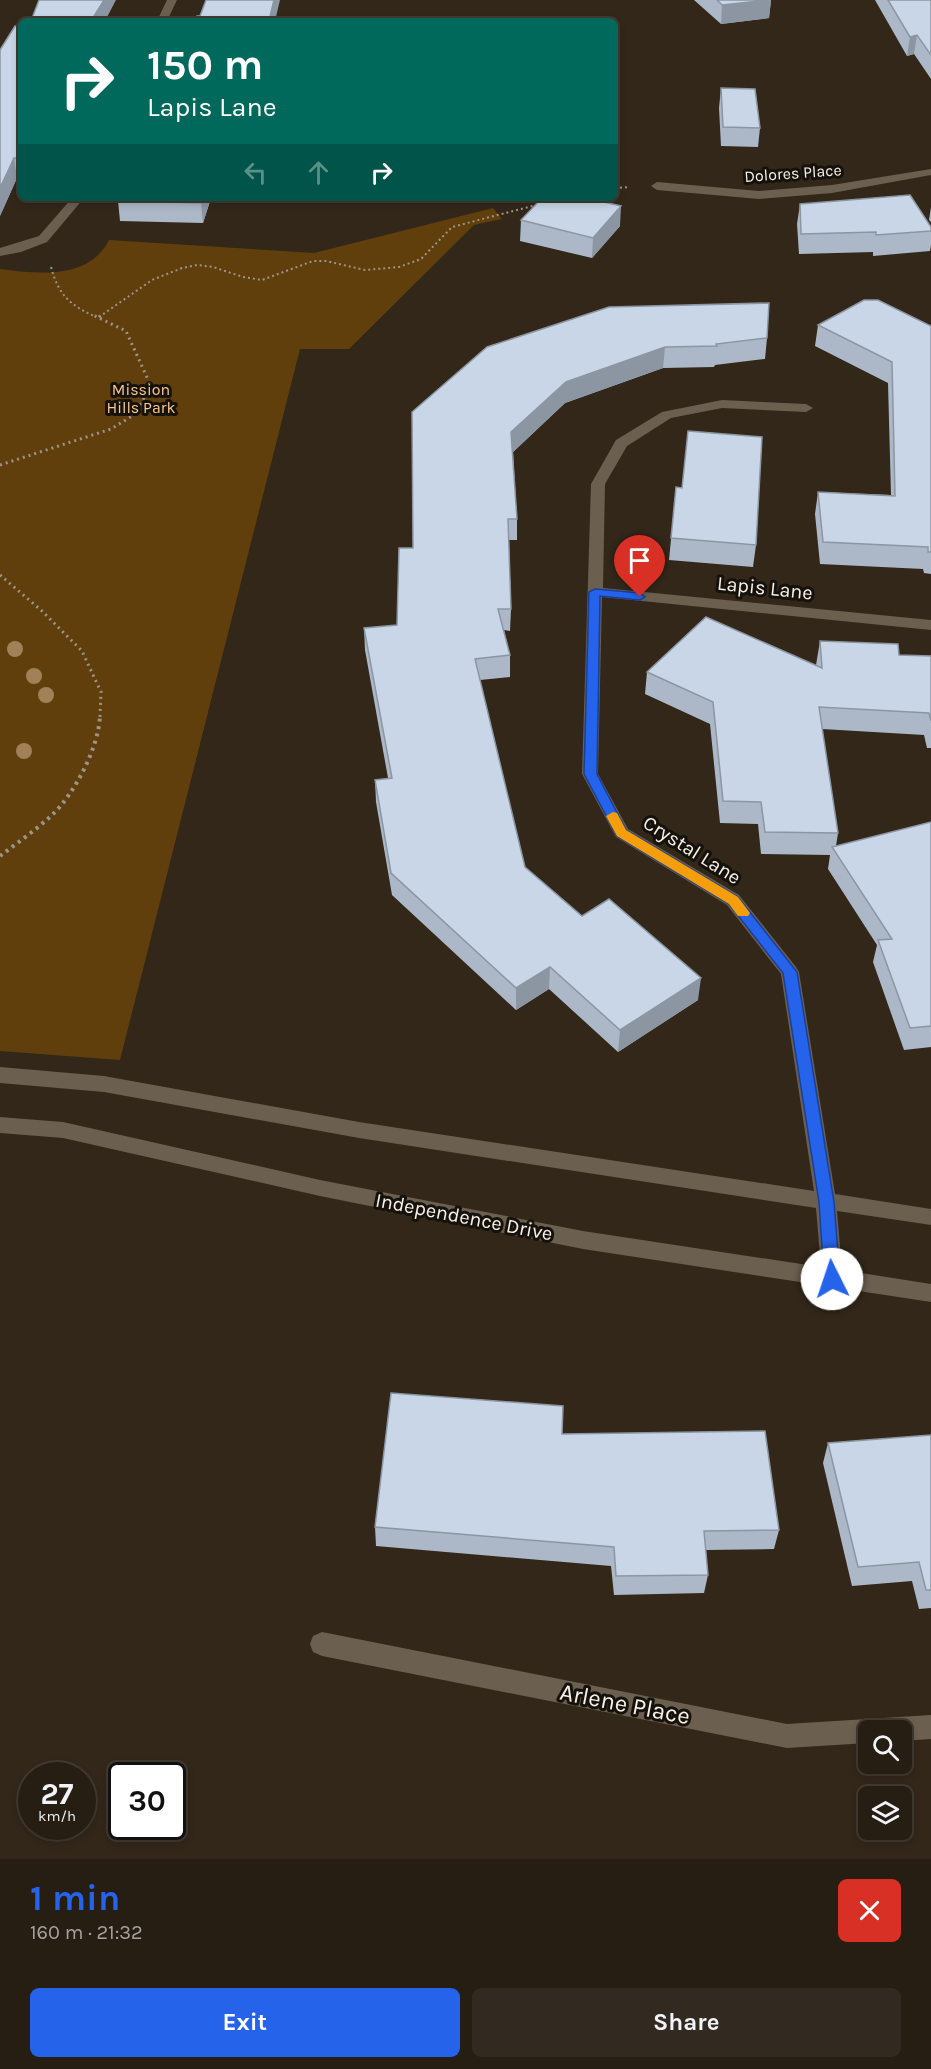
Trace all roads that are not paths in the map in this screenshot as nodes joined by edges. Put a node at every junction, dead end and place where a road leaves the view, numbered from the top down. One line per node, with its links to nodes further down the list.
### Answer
1 (172, 0): 2 (street)
2 (163, 18)
3 (931, 172): 4 (street, Dolores Place)
4 (657, 186)
5 (75, 201): 6 (street)
6 (0, 252)
7 (806, 408): 8 (street, Crystal Lane)
8 (595, 592): 9 (street, Lapis Lane); 12 (street, Crystal Lane)
9 (931, 625)
10 (0, 1075): 12 (street)
11 (0, 1125): 14 (street, Independence Drive)
12 (826, 1202): 13 (street); 14 (street, Crystal Lane)
13 (931, 1217)
14 (832, 1279): 15 (street, Independence Drive)
15 (931, 1293)
16 (322, 1644): 17 (street, Arlene Place)
17 (931, 1727)

